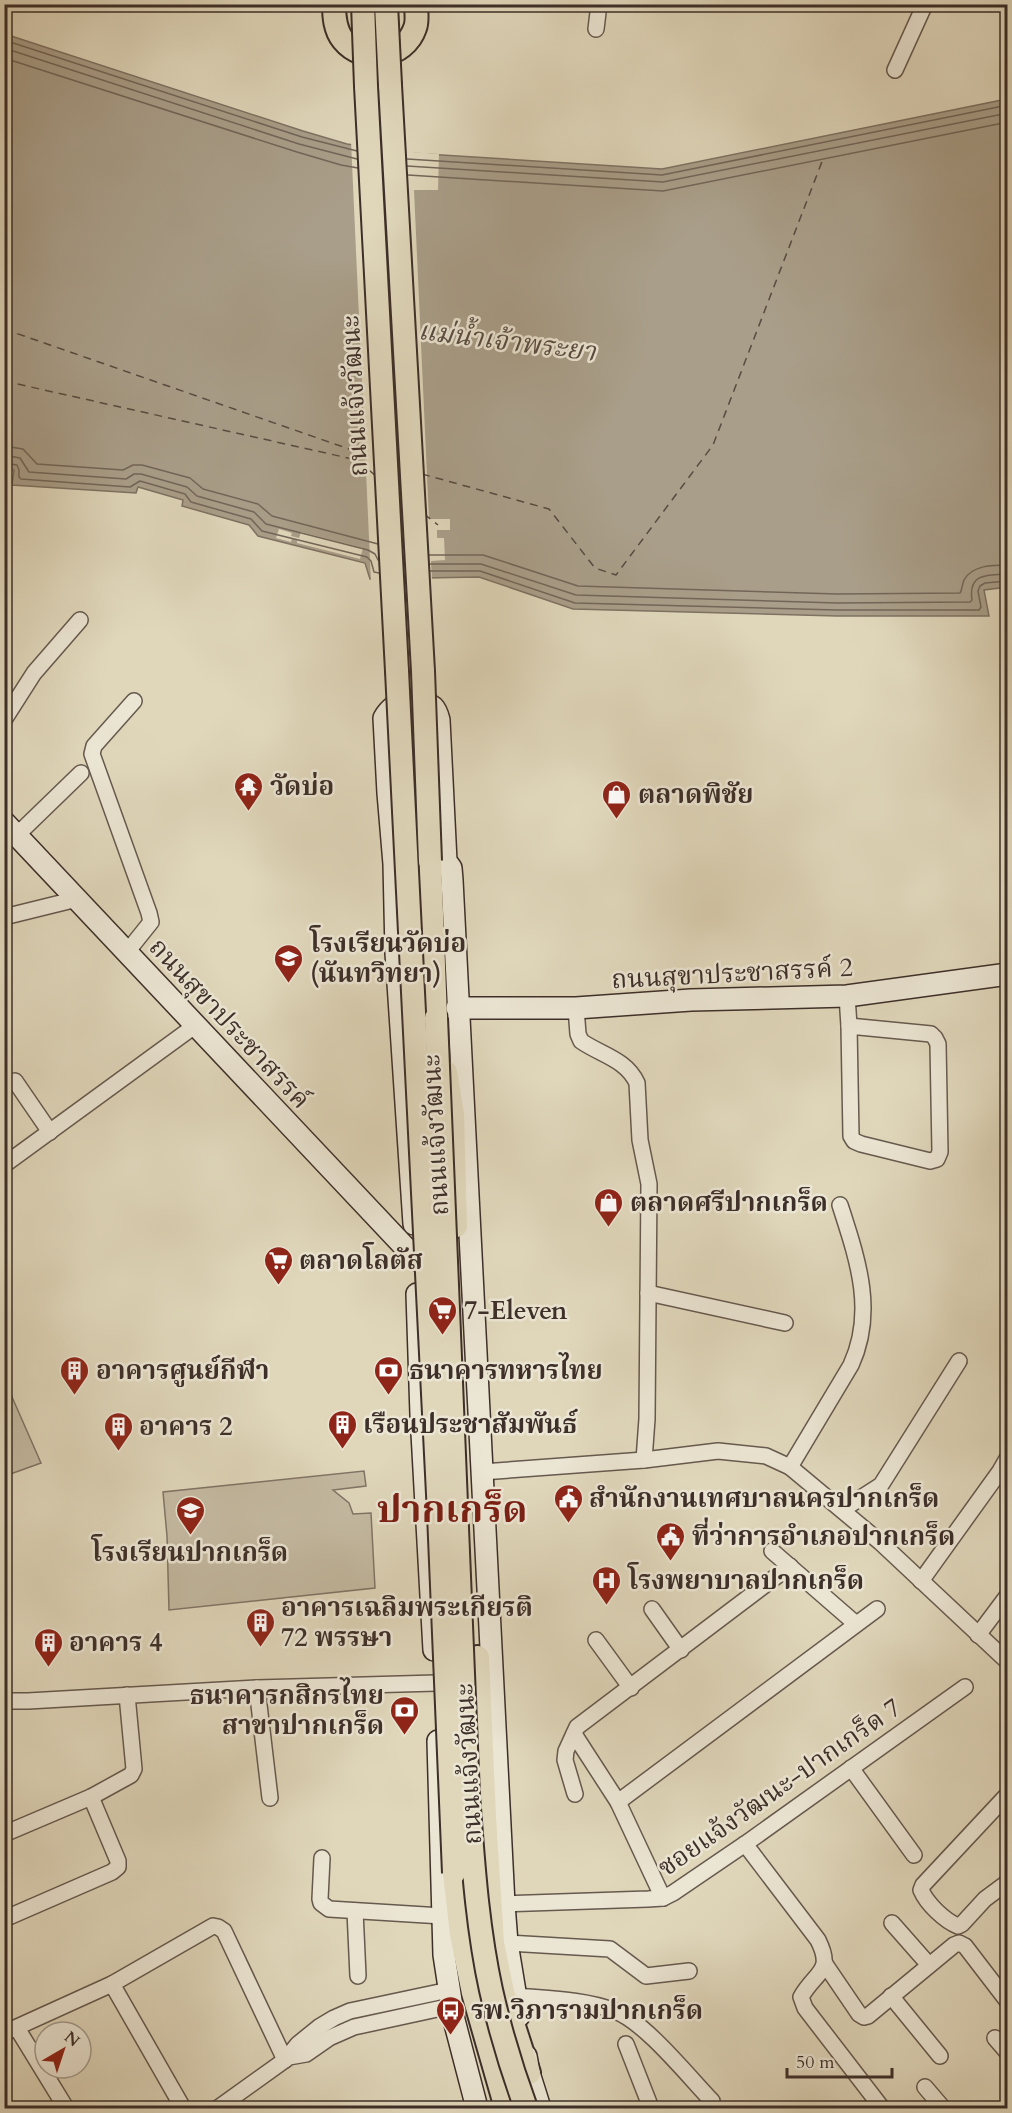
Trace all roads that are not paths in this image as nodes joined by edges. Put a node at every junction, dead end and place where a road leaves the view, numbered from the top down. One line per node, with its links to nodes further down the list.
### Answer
1 (334, 4): 4 (main road)
2 (363, 4): 68 (main road, ถนนแจ้งวัฒนะ, bridge)
3 (386, 4): 23 (main road, ถนนแจ้งวัฒนะ, bridge)
4 (416, 4)
5 (599, 4): 7 (street)
6 (925, 4): 8 (street)
7 (596, 29)
8 (895, 70)
9 (80, 620): 11 (street)
10 (134, 701): 18 (street)
11 (4, 720)
12 (81, 773): 13 (street)
13 (11, 828): 16 (main road, ถนนสุขาประชาสรรค์)
14 (446, 861): 15 (main road); 15 (main road, ถนนแจ้งวัฒนะ); 21 (main road, ถนนแจ้งวัฒนะ)
15 (394, 864): 30 (main road, ถนนแจ้งวัฒนะ)
16 (77, 899): 17 (street); 18 (main road, ถนนสุขาประชาสรรค์)
17 (4, 917)
18 (127, 952): 24 (main road, ถนนสุขาประชาสรรค์)
19 (1008, 974): 20 (main road, ถนนสุขาประชาสรรค์ 2)
20 (847, 996): 22 (main road, ถนนสุขาประชาสรรค์ 2); 25 (street)
21 (457, 1008): 22 (main road, ถนนสุขาประชาสรรค์ 2); 31 (main road, ถนนแจ้งวัฒนะ)
22 (576, 1008): 32 (street)
23 (436, 1018): 92 (main road, bridge); 101 (main road, ถนนแจ้งวัฒนะ, bridge)
24 (196, 1025): 27 (street); 30 (main road, ถนนสุขาประชาสรรค์)
25 (849, 1026): 25 (street)
26 (15, 1082): 27 (street)
27 (50, 1132): 28 (street)
28 (4, 1165)
29 (840, 1204): 37 (street)
30 (417, 1260): 31 (main road); 51 (main road, ถนนแจ้งวัฒนะ)
31 (471, 1263): 38 (main road, ถนนแจ้งวัฒนะ)
32 (648, 1293): 33 (street); 36 (street)
33 (785, 1323)
34 (959, 1361): 39 (street)
35 (1008, 1456): 42 (street)
36 (644, 1460): 37 (street); 38 (street)
37 (790, 1467): 39 (street)
38 (482, 1472): 71 (main road, ถนนแจ้งวัฒนะ)
39 (842, 1510): 42 (street)
40 (772, 1551): 41 (street)
41 (790, 1566): 46 (street); 49 (street)
42 (921, 1581): 47 (street)
43 (1008, 1595): 47 (street)
44 (651, 1609): 49 (street)
45 (877, 1609): 46 (street)
46 (856, 1624): 63 (street)
47 (978, 1635): 50 (street)
48 (596, 1640): 54 (street)
49 (681, 1650): 54 (street)
50 (1008, 1662)
51 (436, 1683): 53 (street); 73 (main road, ถนนแจ้งวัฒนะ)
52 (965, 1687): 58 (street, ซอยแจ้งวัฒนะ-ปากเกร็ด 7)
53 (258, 1688): 55 (street); 62 (street)
54 (631, 1688): 57 (street)
55 (127, 1695): 56 (street); 61 (street)
56 (4, 1701)
57 (574, 1734): 59 (street); 63 (street)
58 (851, 1768): 65 (street, ซอยแจ้งวัฒนะ-ปากเกร็ด 7); 66 (street)
59 (575, 1794)
60 (1008, 1794): 69 (street)
61 (91, 1797): 64 (street); 74 (street)
62 (270, 1798)
63 (618, 1802): 70 (street)
64 (4, 1834)
65 (745, 1844): 70 (street, ซอยแจ้งวัฒนะ-ปากเกร็ด 7); 77 (street)
66 (914, 1856)
67 (322, 1858): 72 (street)
68 (454, 1873): 99 (main road); 100 (main road, ถนนแจ้งวัฒนะ)
69 (1008, 1882)
70 (663, 1898): 71 (street, ซอยแจ้งวัฒนะ-ปากเกร็ด 7)
71 (504, 1904): 76 (main road, ถนนแจ้งวัฒนะ)
72 (355, 1911): 73 (street); 80 (street)
73 (442, 1916): 84 (main road, ถนนแจ้งวัฒนะ)
74 (4, 1919)
75 (891, 1923): 78 (street)
76 (507, 1943): 79 (street); 82 (main road, ถนนแจ้งวัฒนะ)
77 (825, 1964): 83 (street); 104 (street)
78 (929, 1965): 83 (street); 85 (street)
79 (689, 1971)
80 (358, 1976)
81 (112, 1984): 86 (street); 91 (street); 96 (street)
82 (515, 1996): 92 (main road, ถนนแจ้งวัฒนะ); 94 (street)
83 (891, 1996): 90 (street)
84 (450, 1998): 91 (street); 98 (main road, ถนนแจ้งวัฒนะ)
85 (1008, 2001)
86 (11, 2031): 95 (street)
87 (996, 2038): 89 (street)
88 (626, 2044): 103 (street)
89 (1008, 2053)
90 (940, 2056)
91 (287, 2059): 97 (street)
92 (529, 2073): 102 (main road, ถนนแจ้งวัฒนะ)
93 (925, 2087): 105 (street)
94 (712, 2101)
95 (66, 2109)
96 (183, 2109)
97 (218, 2109)
98 (477, 2109)
99 (491, 2109)
100 (506, 2109)
101 (526, 2109)
102 (540, 2109)
103 (651, 2109)
104 (882, 2109)
105 (943, 2109)

